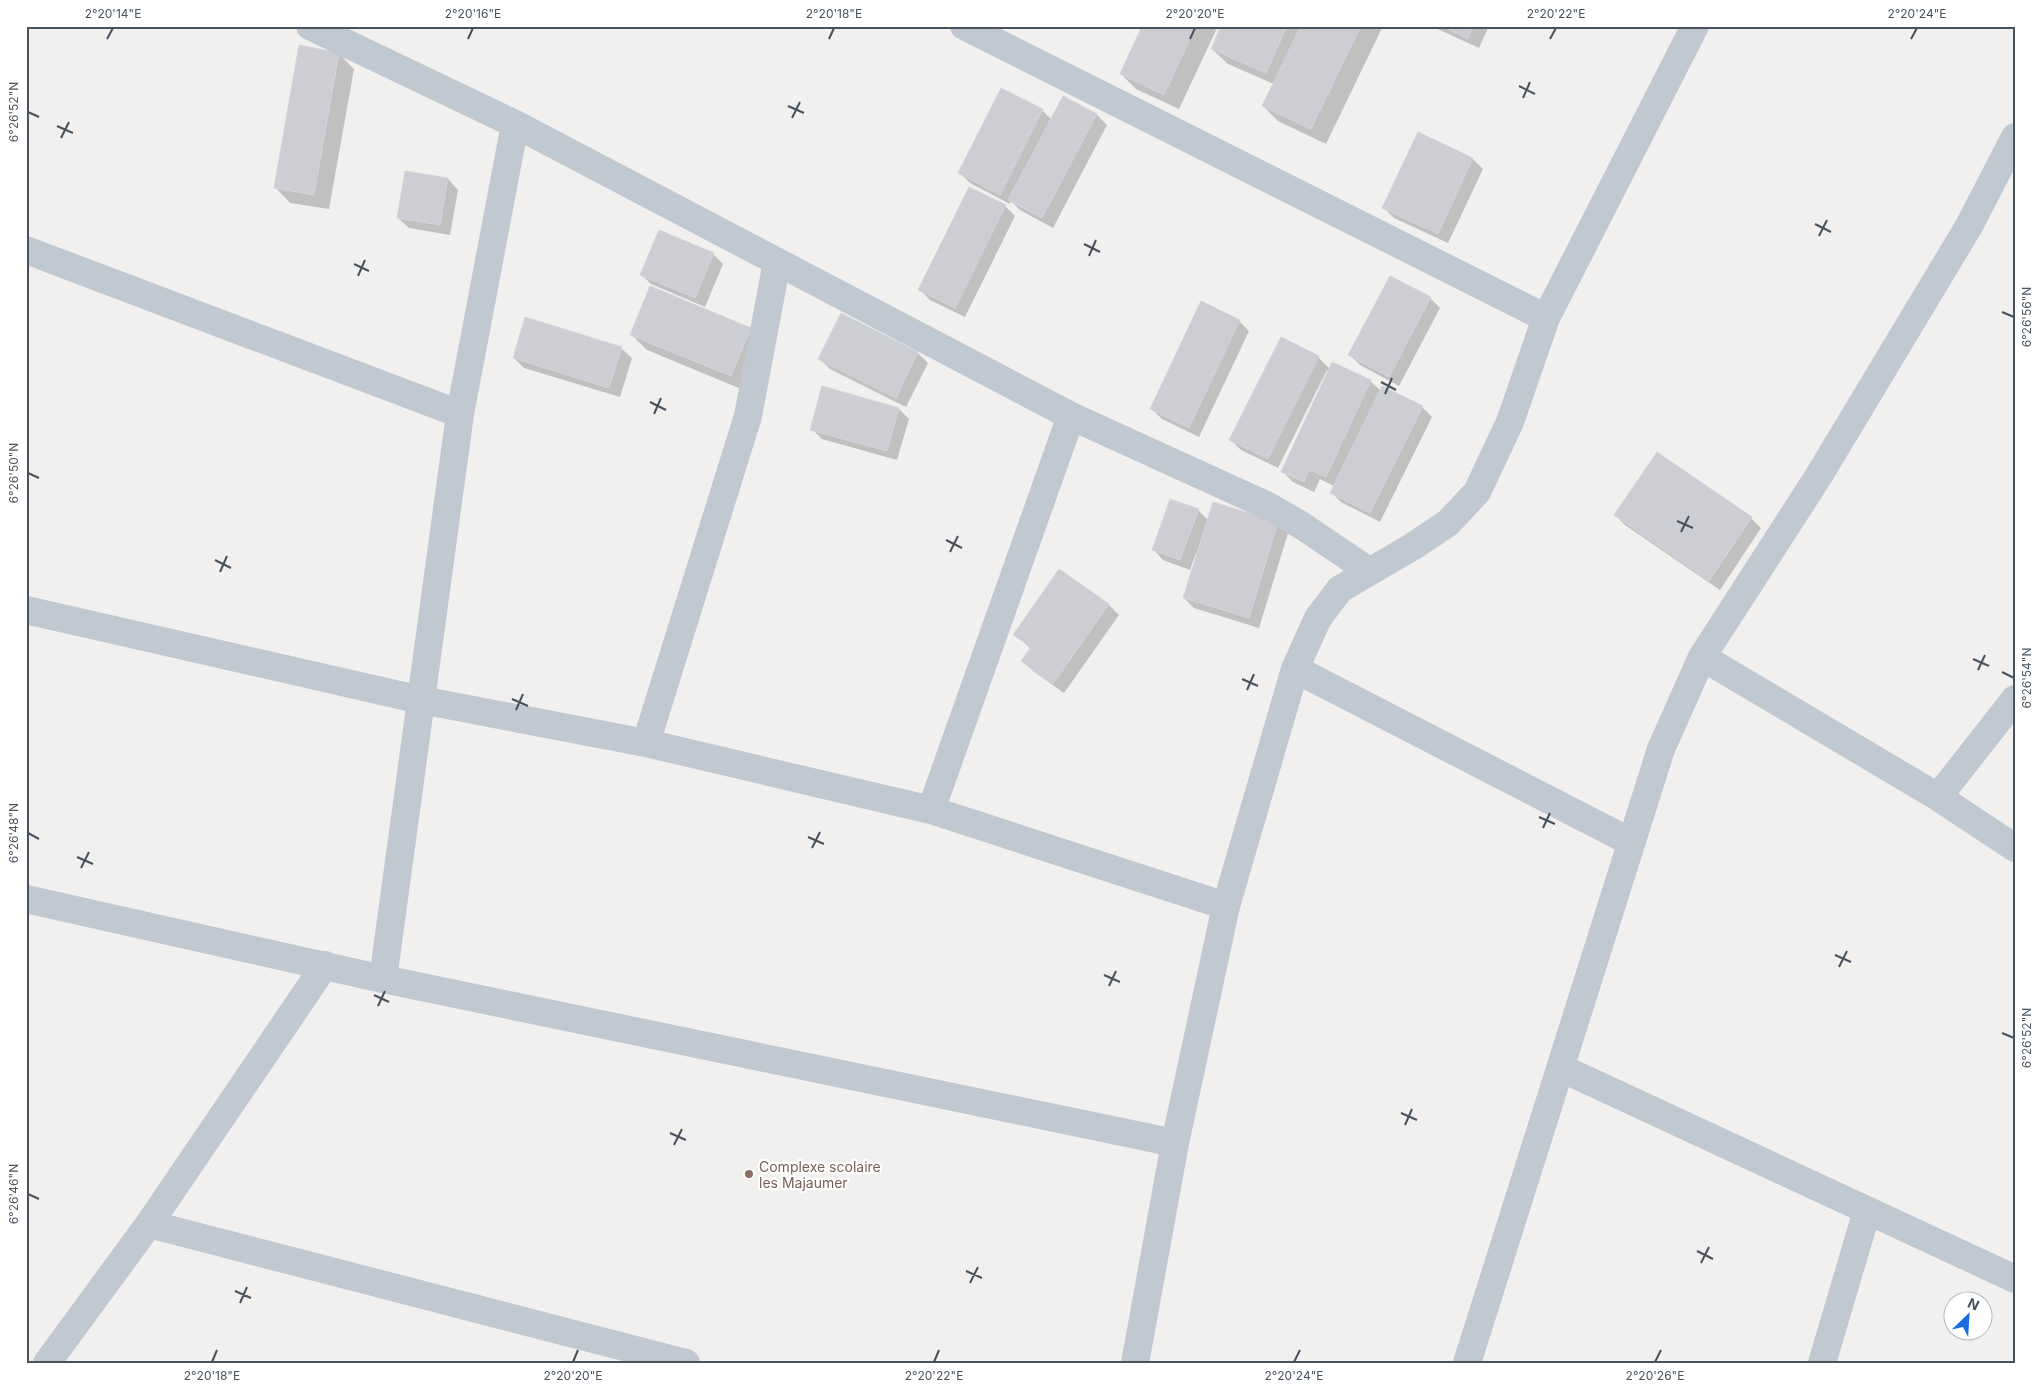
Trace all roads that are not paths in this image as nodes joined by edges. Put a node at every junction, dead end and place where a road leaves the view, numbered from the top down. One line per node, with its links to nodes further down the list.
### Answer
1 (310, 26): 4 (street)
2 (964, 26): 8 (street)
3 (1695, 26): 8 (street)
4 (515, 124): 7 (street); 9 (street)
5 (2015, 136): 13 (street)
6 (26, 250): 9 (street)
7 (777, 262): 10 (street); 17 (street)
8 (1546, 318): 11 (street)
9 (460, 414): 16 (street)
10 (1071, 416): 11 (street); 19 (street)
11 (1369, 571): 14 (street)
12 (26, 610): 16 (street)
13 (1702, 657): 18 (street); 20 (street)
14 (1295, 669): 20 (street); 23 (street)
15 (2015, 699): 18 (street)
16 (421, 700): 17 (street); 25 (street)
17 (646, 743): 19 (street)
18 (1938, 797): 21 (street)
19 (931, 810): 23 (street)
20 (1631, 842): 26 (street)
21 (2015, 848)
22 (26, 899): 24 (street)
23 (1226, 906): 27 (street)
24 (325, 965): 25 (street); 29 (street)
25 (383, 979): 27 (street)
26 (1561, 1068): 28 (street); 34 (street)
27 (1176, 1143): 33 (street)
28 (1867, 1211): 30 (street); 35 (street)
29 (149, 1224): 31 (street); 32 (street)
30 (2015, 1279)
31 (47, 1363)
32 (686, 1363)
33 (1134, 1363)
34 (1467, 1363)
35 (1822, 1363)

